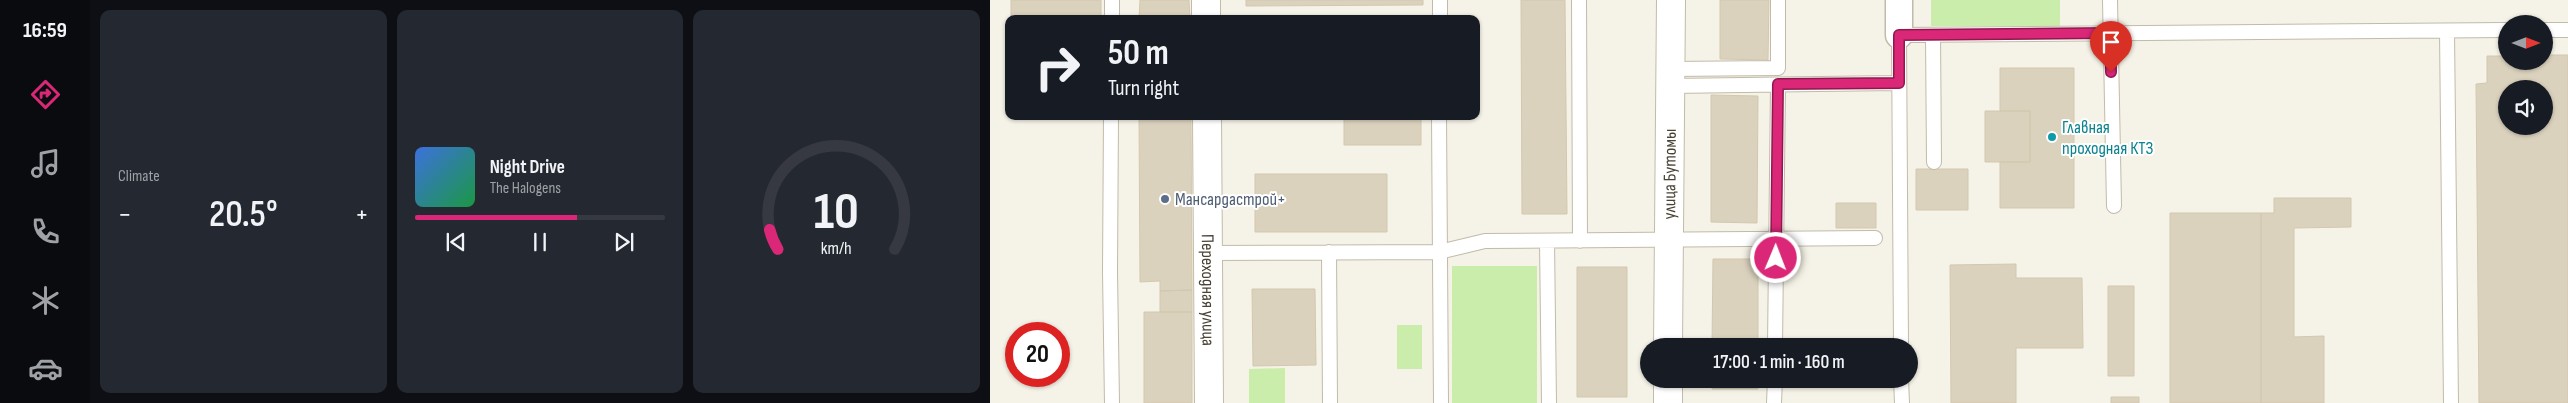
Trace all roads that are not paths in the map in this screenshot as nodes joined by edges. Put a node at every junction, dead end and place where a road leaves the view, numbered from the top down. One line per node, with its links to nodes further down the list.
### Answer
1 (1112, 0): 9 (lane)
2 (1206, 0): 10 (street)
3 (1440, 0): 11 (lane)
4 (1579, 0): 30 (lane)
5 (1671, 0): 19 (street, улица Бутомы)
6 (1778, 0): 19 (lane)
7 (1899, 0): 17 (street)
8 (2110, 0): 16 (lane)
9 (1112, 15)
10 (1206, 15)
11 (1440, 15)
12 (2498, 30): 15 (lane)
13 (2553, 30): 14 (lane)
14 (2568, 30)
15 (2446, 31): 16 (lane); 49 (lane)
16 (2110, 33): 18 (lane); 26 (lane)
17 (1899, 35): 18 (lane); 20 (lane)
18 (1933, 35): 25 (lane)
19 (1670, 78): 21 (lane); 31 (street, улица Бутомы)
20 (1899, 83): 21 (lane); 37 (lane)
21 (1778, 84): 28 (lane)
22 (1111, 120): 41 (lane)
23 (1207, 120): 34 (street, Переходная улица)
24 (1440, 120): 33 (lane)
25 (1934, 162)
26 (2114, 206)
27 (1875, 238): 28 (lane)
28 (1776, 240): 31 (lane); 36 (lane)
29 (1547, 241): 30 (lane); 33 (lane); 45 (lane)
30 (1580, 241): 31 (lane)
31 (1669, 242): 35 (street, улица Бутомы)
32 (1329, 252): 33 (lane); 34 (lane); 43 (lane)
33 (1439, 252): 44 (lane)
34 (1208, 253): 42 (street, Переходная улица)
35 (1668, 338)
36 (1775, 338)
37 (1901, 338)
38 (1668, 388): 46 (street)
39 (1775, 388): 47 (lane)
40 (1901, 388): 48 (lane)
41 (1112, 403)
42 (1208, 403)
43 (1330, 403)
44 (1442, 403)
45 (1550, 403)
46 (1668, 403)
47 (1774, 403)
48 (1902, 403)
49 (2451, 403)

